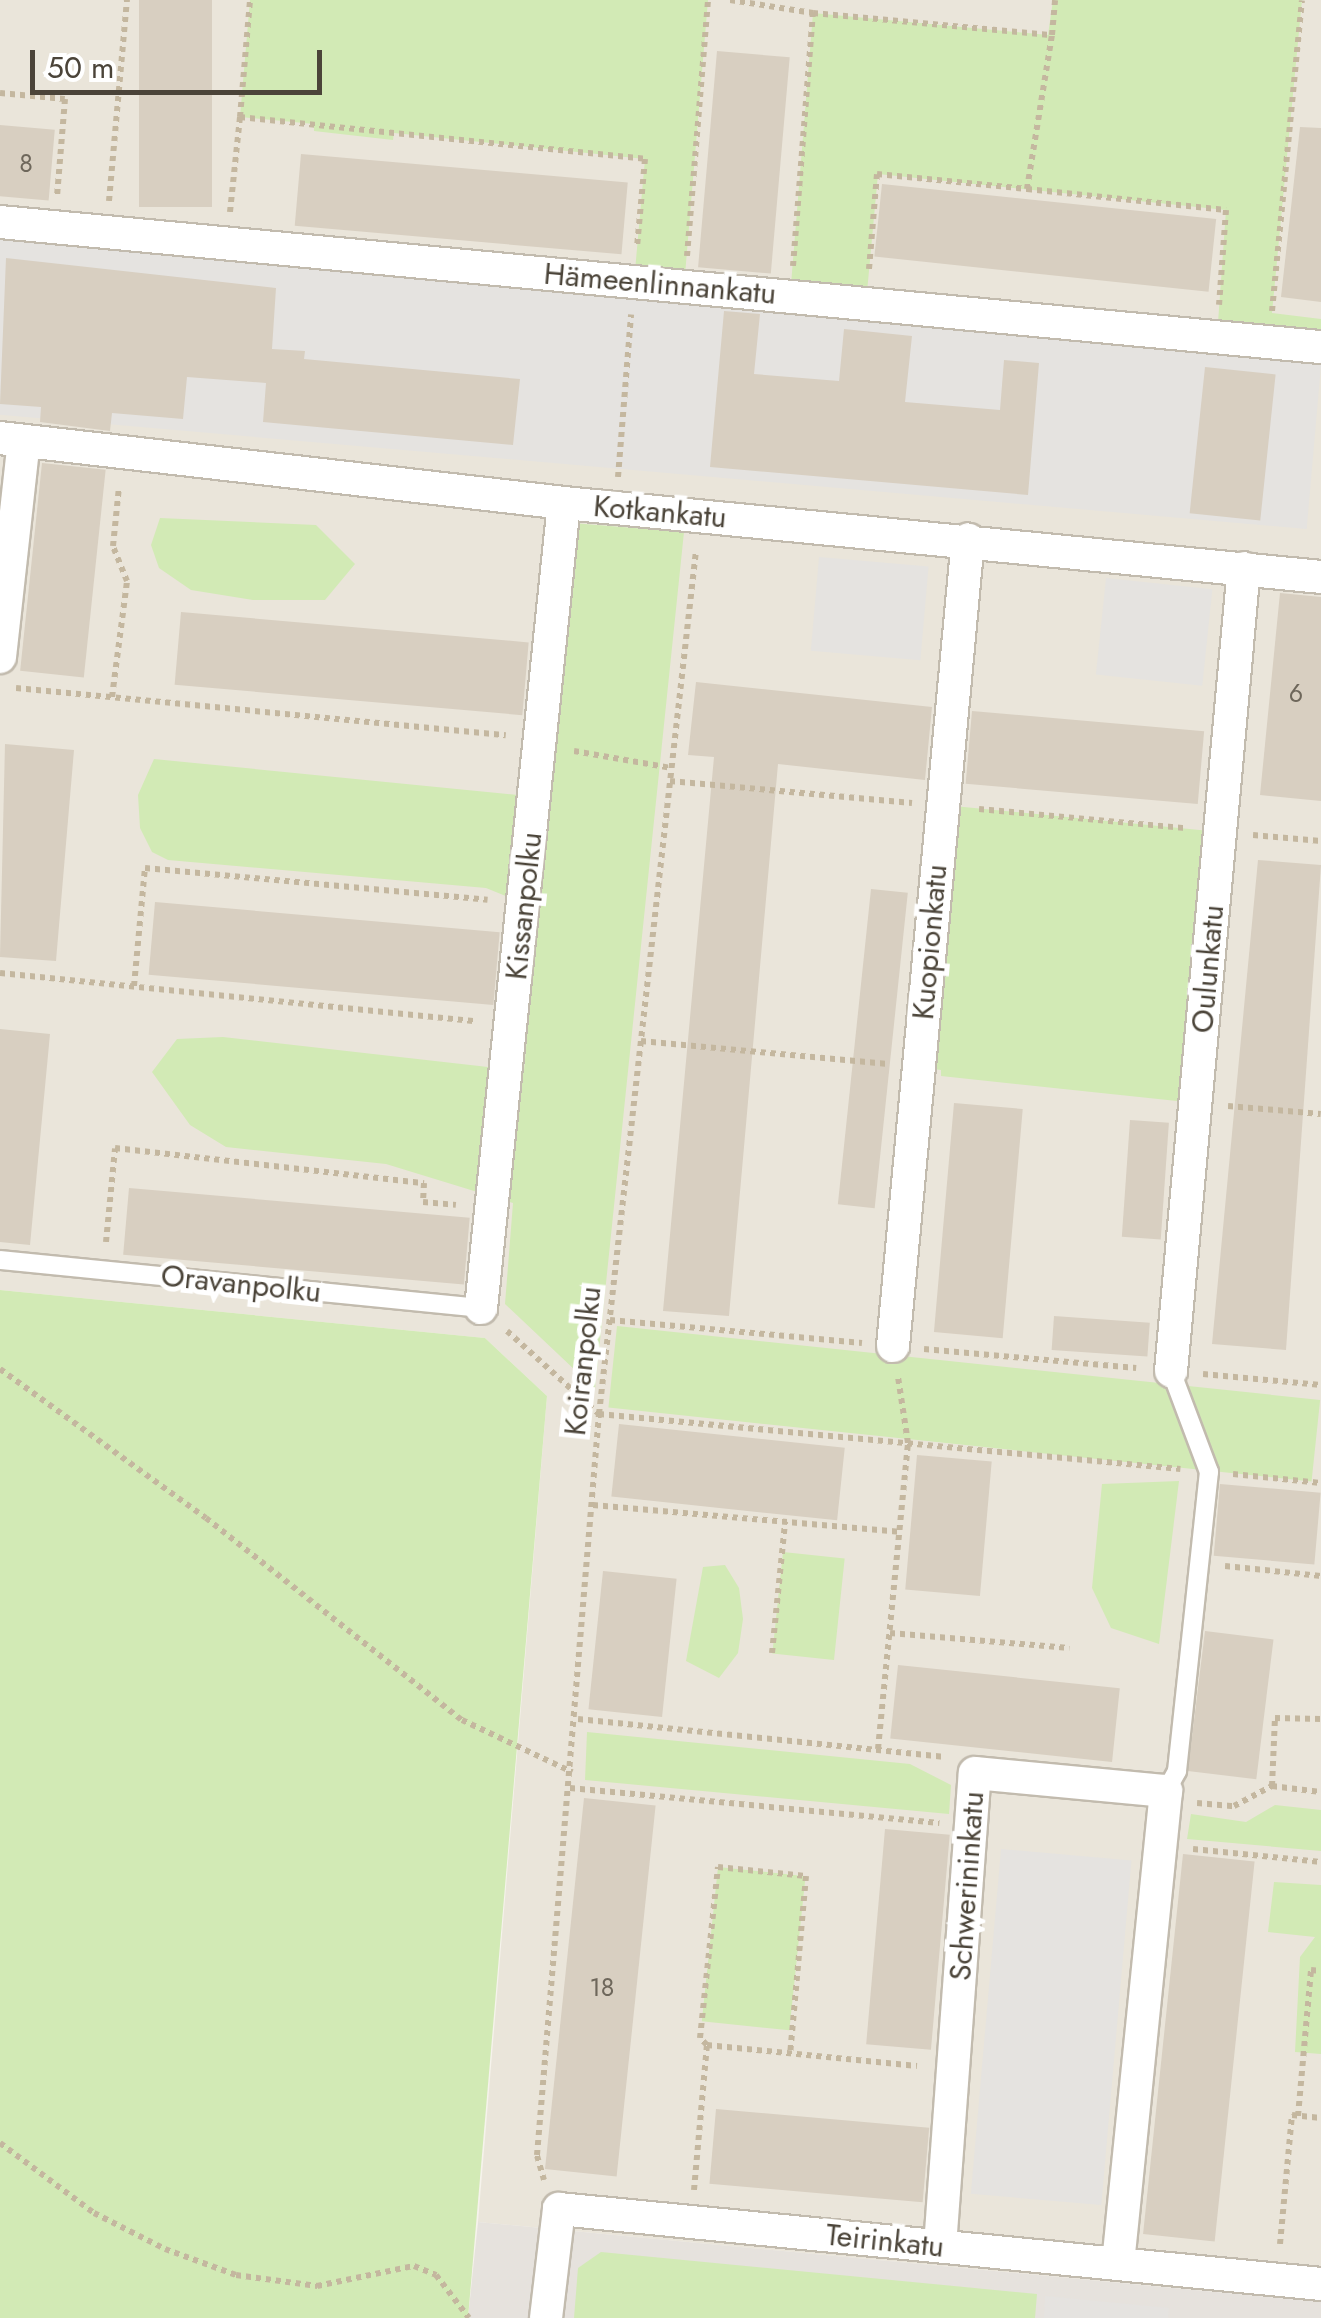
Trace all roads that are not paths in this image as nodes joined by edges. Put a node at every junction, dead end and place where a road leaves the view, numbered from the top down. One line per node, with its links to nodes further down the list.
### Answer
1 (0, 222): 2 (street, Hämeenlinnankatu)
2 (1321, 347)
3 (12, 439): 4 (street, Kotkankatu); 8 (street)
4 (564, 503): 5 (street, Kotkankatu); 10 (street, Kissanpolku)
5 (968, 538): 6 (street, Kotkankatu); 11 (street, Kuopionkatu)
6 (1244, 568): 7 (street, Kotkankatu); 12 (street, Oulunkatu)
7 (1321, 576)
8 (0, 658)
9 (0, 1260): 10 (lane, Oravanpolku)
10 (481, 1308)
11 (893, 1346)
12 (1171, 1371): 13 (lane)
13 (1165, 1796): 14 (street, Schwerininkatu); 15 (street)
14 (940, 2246): 15 (street, Teirinkatu); 17 (street, Teirinkatu)
15 (1118, 2264): 16 (street, Teirinkatu)
16 (1321, 2284)
17 (546, 2318)

